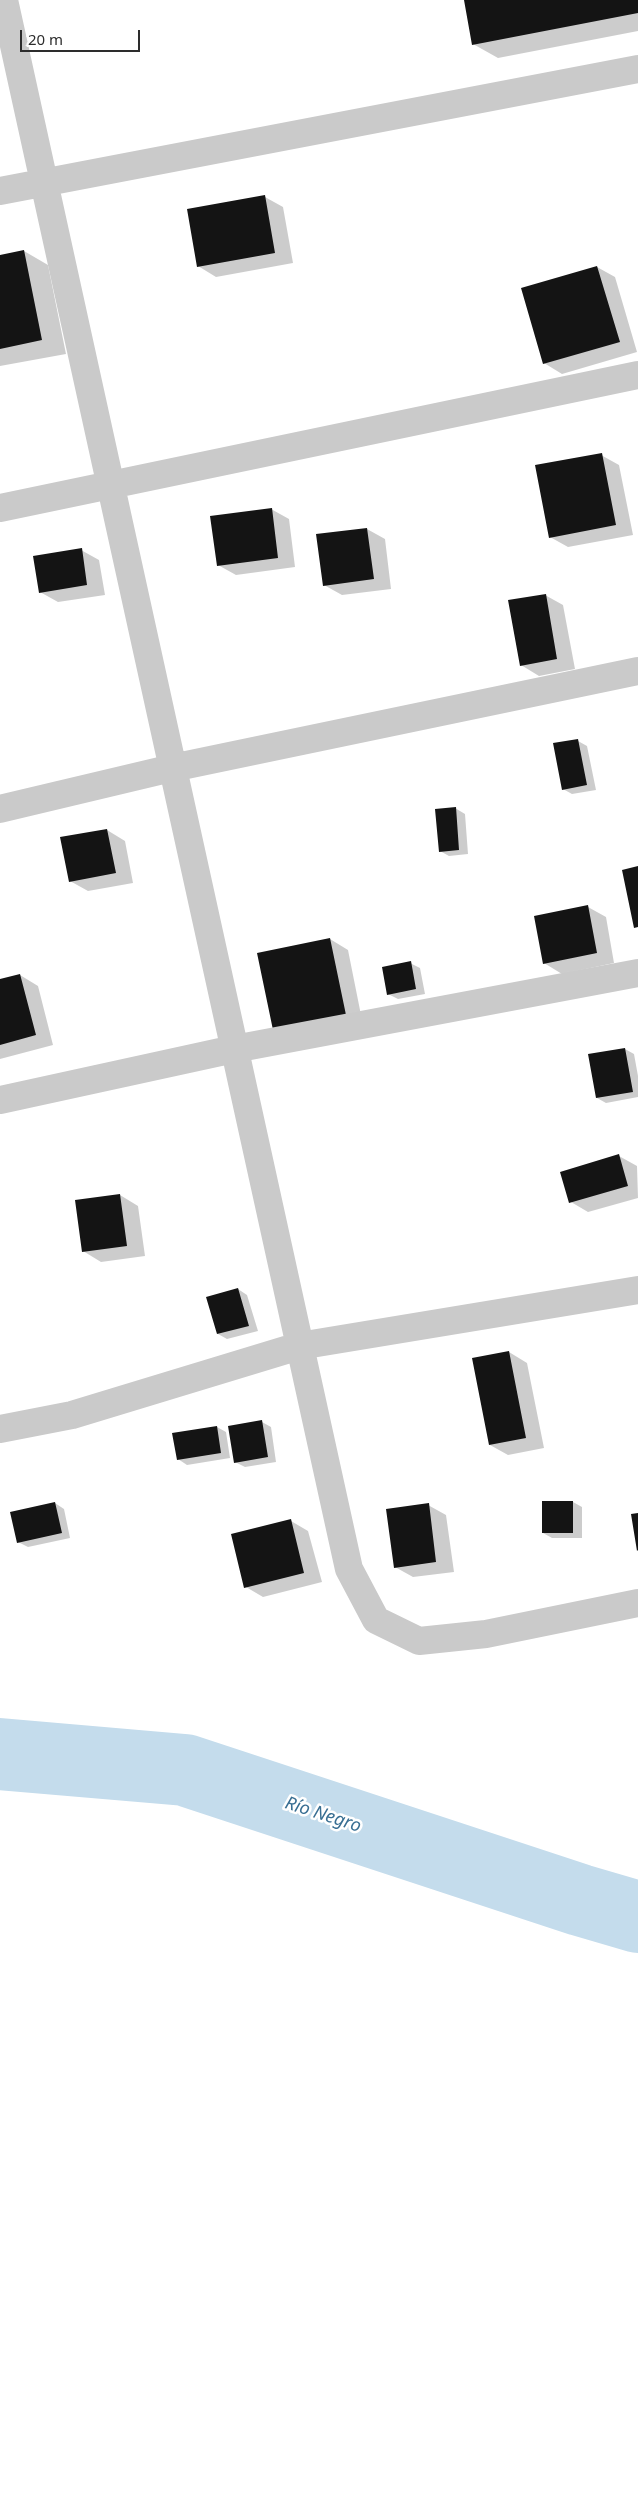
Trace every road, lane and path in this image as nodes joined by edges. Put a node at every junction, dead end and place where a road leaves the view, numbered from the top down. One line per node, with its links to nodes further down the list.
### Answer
1 (4, 0): 3 (street)
2 (638, 69): 3 (street)
3 (44, 182): 4 (street); 6 (street)
4 (0, 191)
5 (638, 375): 6 (street)
6 (111, 486): 7 (street); 9 (street)
7 (0, 508)
8 (638, 671): 9 (street)
9 (172, 768): 10 (street); 12 (street)
10 (0, 809)
11 (638, 973): 12 (street)
12 (234, 1049): 13 (street); 15 (street)
13 (0, 1100)
14 (638, 1290): 15 (street)
15 (299, 1346): 16 (street); 17 (street)
16 (0, 1428)
17 (638, 1603)

